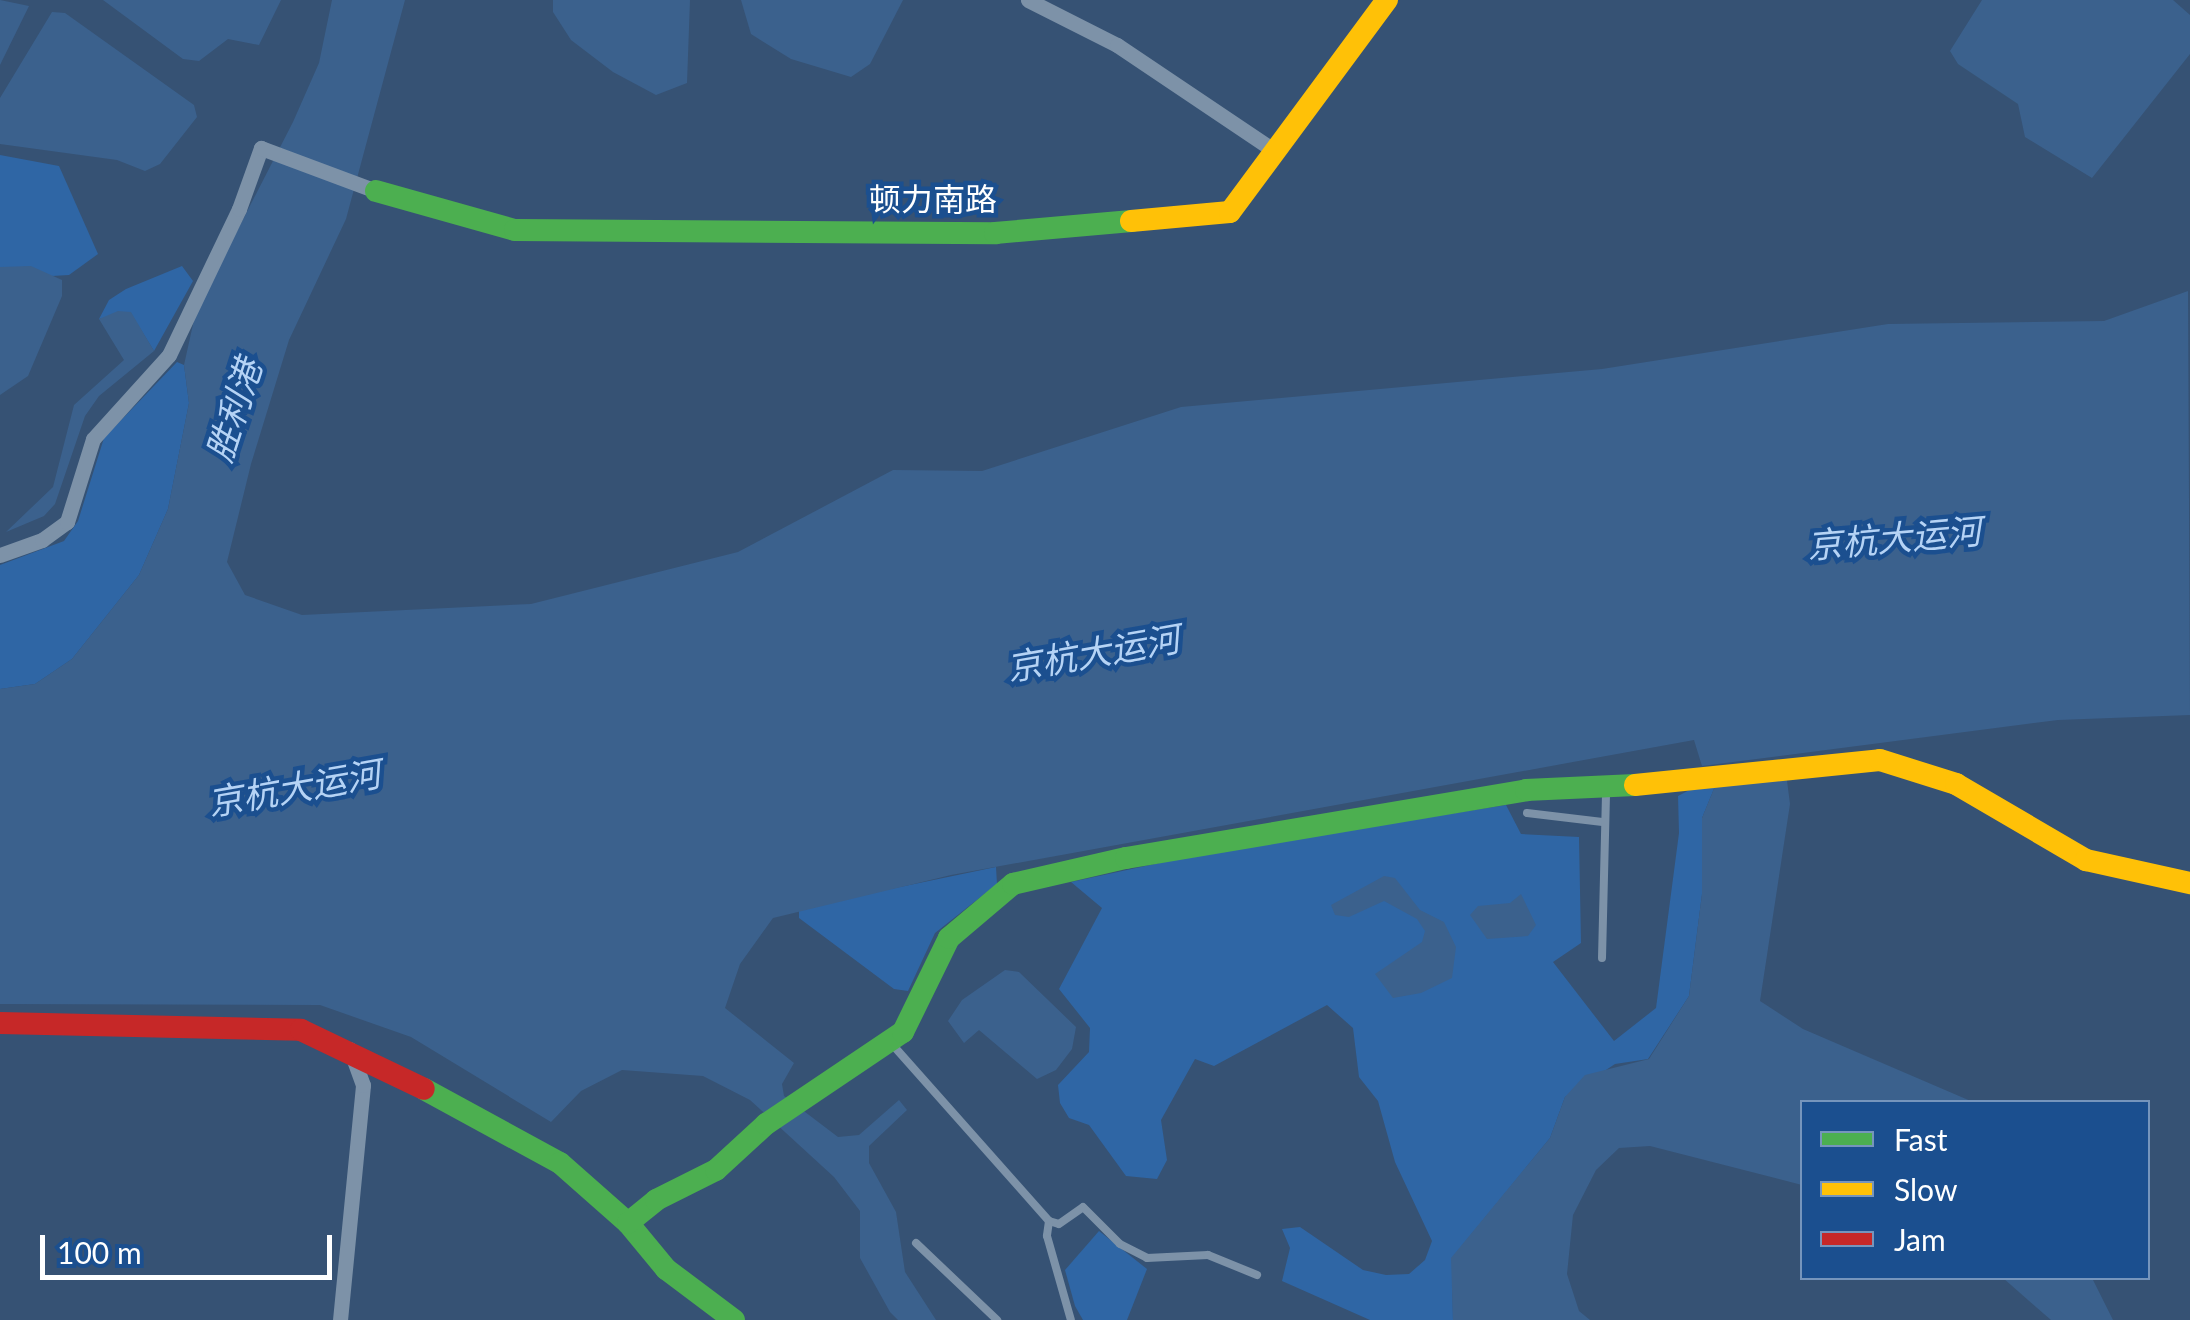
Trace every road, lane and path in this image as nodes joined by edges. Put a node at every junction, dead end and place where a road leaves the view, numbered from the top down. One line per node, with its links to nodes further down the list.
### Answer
1 (1028, 0): 3 (street)
2 (1387, 0): 3 (street, 顿力南路)
3 (1275, 151): 4 (street, 顿力南路)
4 (376, 191): 5 (street)
5 (0, 555)
6 (1608, 786): 8 (lane); 9 (street); 12 (street)
7 (1527, 813): 8 (lane)
8 (1602, 822): 10 (lane)
9 (2190, 883)
10 (1602, 958)
11 (0, 1023): 13 (street)
12 (891, 1043): 14 (lane); 15 (street)
13 (350, 1049): 15 (street); 18 (street)
14 (1049, 1221): 17 (lane); 21 (lane)
15 (628, 1223): 19 (street)
16 (916, 1243): 20 (lane)
17 (1257, 1275)
18 (340, 1320)
19 (734, 1320)
20 (998, 1320)
21 (1071, 1320)

